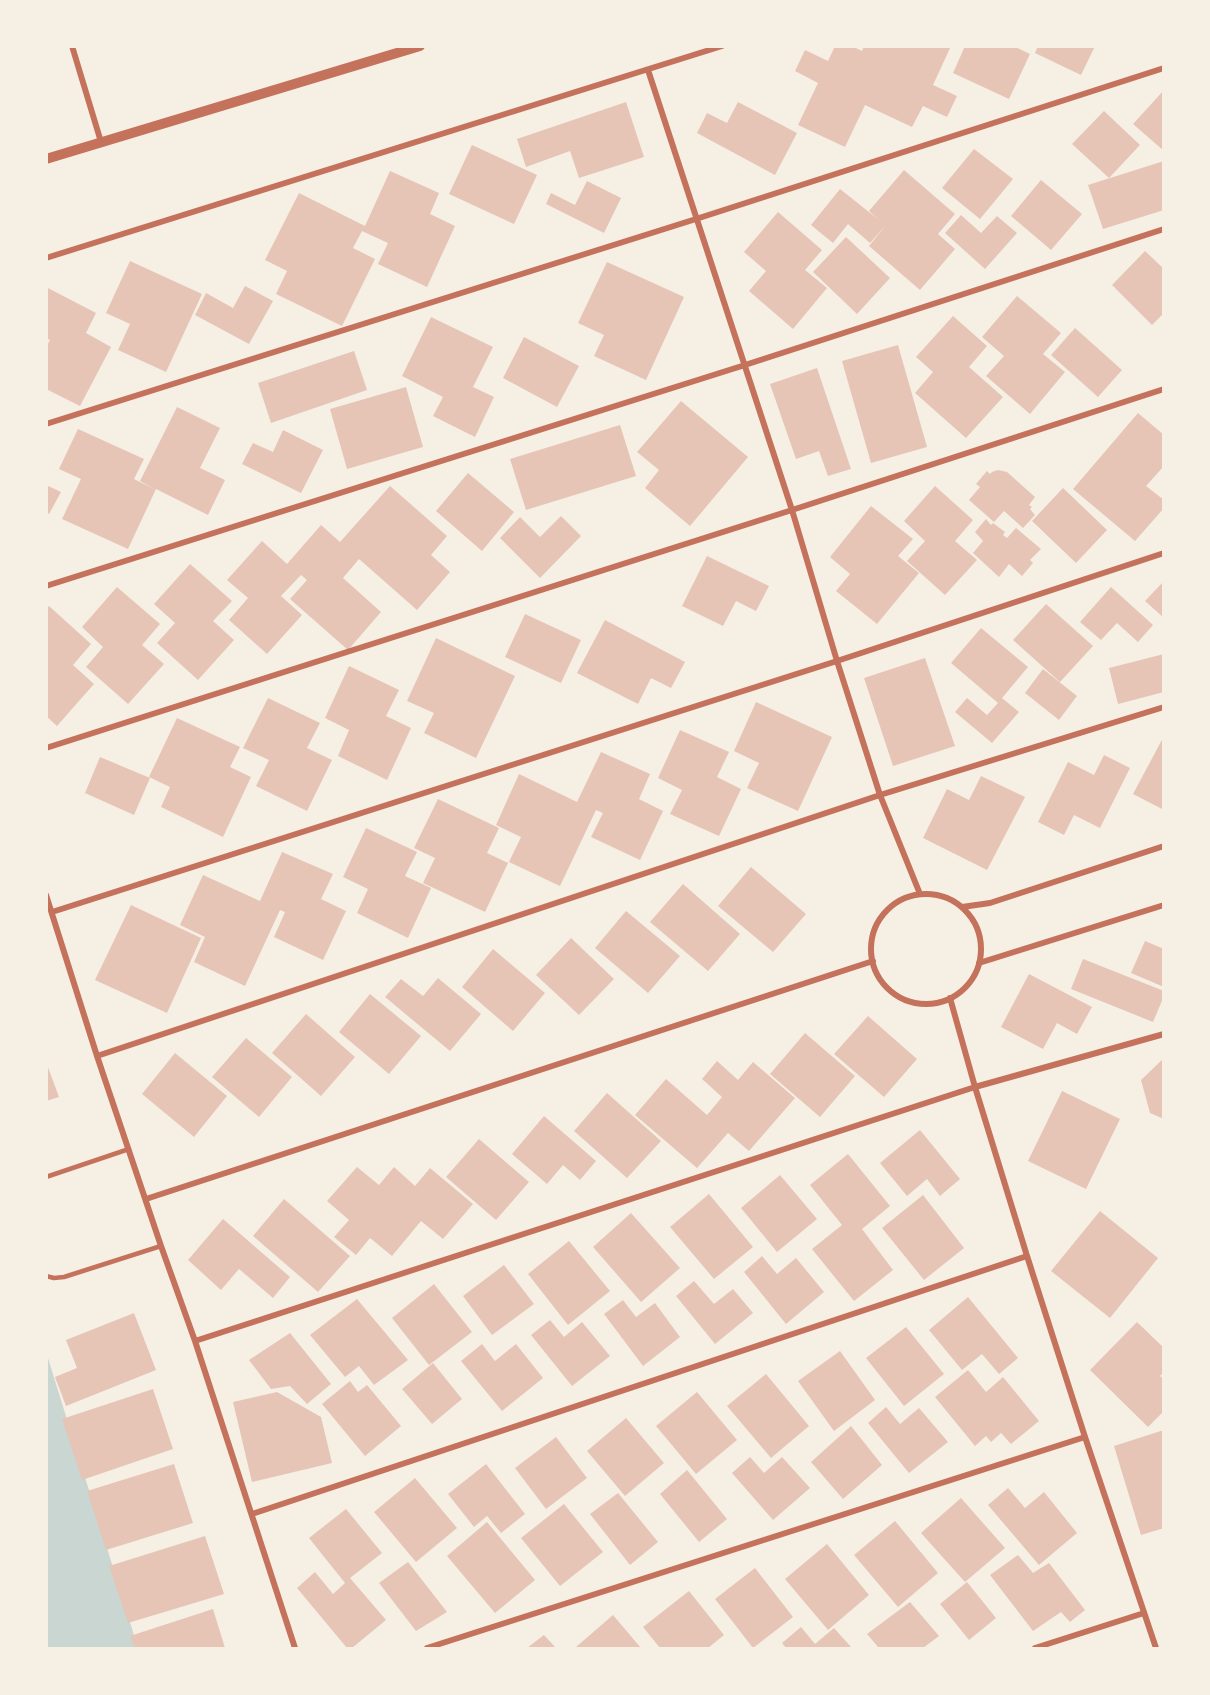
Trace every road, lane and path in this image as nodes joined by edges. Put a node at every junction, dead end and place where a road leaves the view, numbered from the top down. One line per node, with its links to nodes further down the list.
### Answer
1 (72, 46): 6 (street)
2 (420, 46): 6 (street)
3 (722, 46): 5 (street)
4 (1164, 68): 8 (street)
5 (648, 70): 8 (street); 10 (street)
6 (101, 142): 7 (street)
7 (46, 159)
8 (696, 219): 11 (street); 13 (street)
9 (1164, 229): 11 (street)
10 (46, 258)
11 (745, 365): 14 (street); 16 (street)
12 (1164, 389): 14 (street)
13 (46, 424)
14 (792, 510): 17 (street); 19 (street)
15 (1164, 553): 17 (street)
16 (46, 586)
17 (837, 661): 20 (street); 26 (street)
18 (1164, 708): 20 (street)
19 (46, 748)
20 (880, 795): 22 (street); 31 (street)
21 (1164, 846): 25 (street)
22 (920, 894): 25 (street); 27 (street)
23 (46, 895): 26 (street)
24 (1164, 905): 28 (street)
25 (962, 907): 28 (street)
26 (52, 912): 31 (street)
27 (873, 961): 29 (street); 35 (street)
28 (979, 963): 29 (street)
29 (950, 998): 32 (street)
30 (1164, 1034): 32 (street)
31 (97, 1056): 33 (street)
32 (975, 1087): 37 (street); 39 (street)
33 (129, 1149): 34 (lane); 35 (street)
34 (46, 1177)
35 (146, 1199): 36 (street)
36 (161, 1246): 38 (lane); 39 (street)
37 (1027, 1256): 40 (street); 41 (street)
38 (46, 1276)
39 (195, 1341): 41 (street)
40 (1085, 1437): 42 (street); 44 (street)
41 (252, 1514): 43 (street)
42 (1144, 1613): 45 (street); 46 (street)
43 (295, 1648)
44 (427, 1648)
45 (1035, 1648)
46 (1156, 1648)

